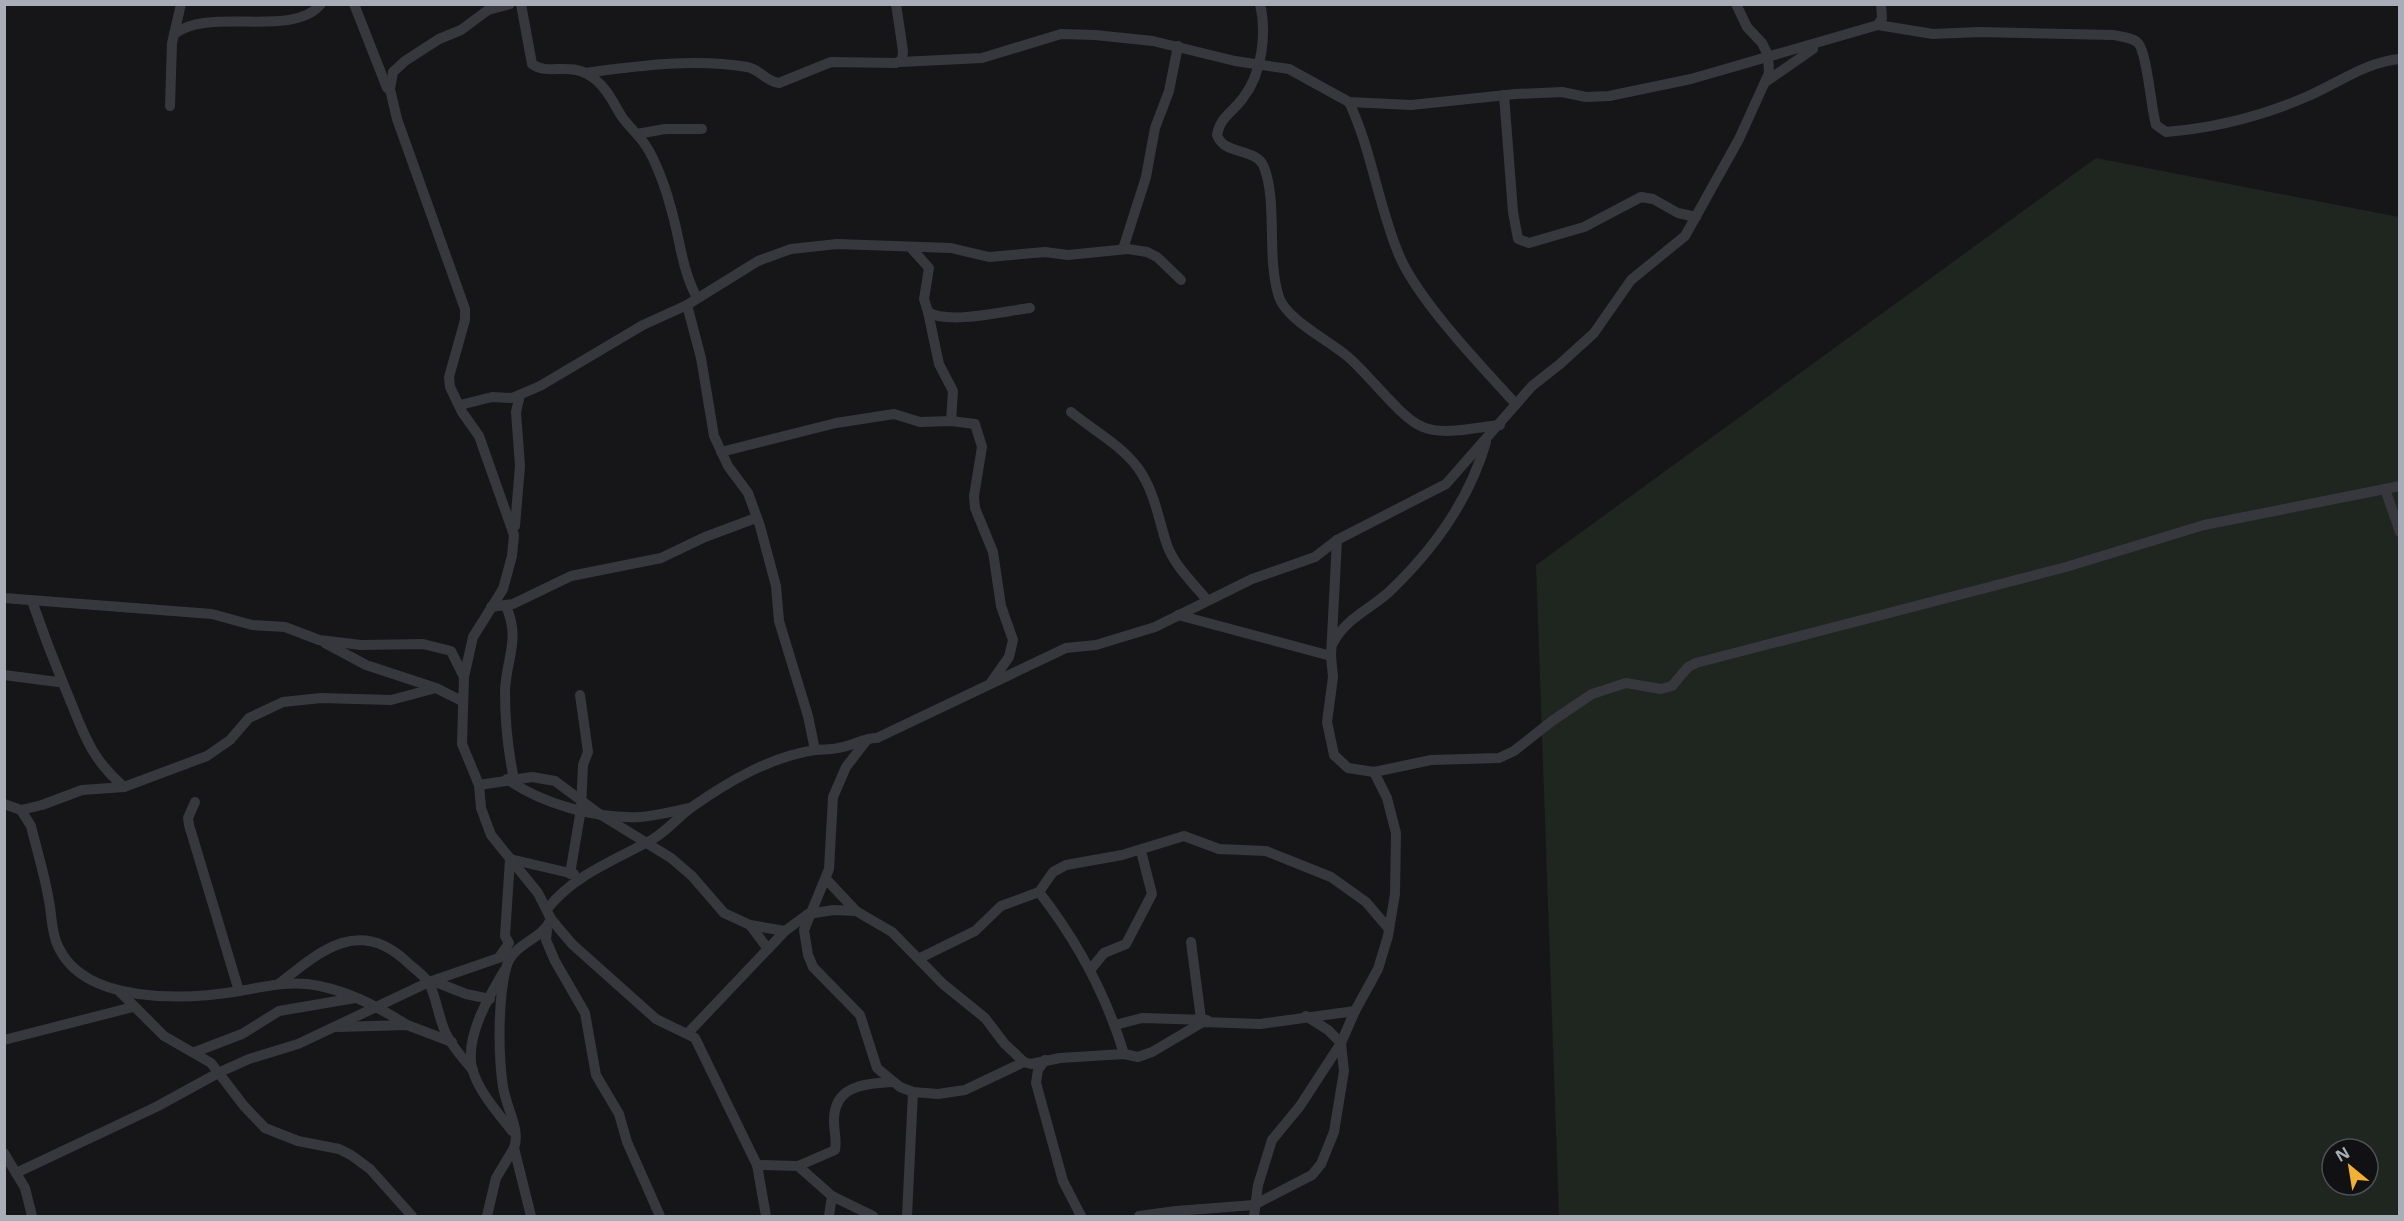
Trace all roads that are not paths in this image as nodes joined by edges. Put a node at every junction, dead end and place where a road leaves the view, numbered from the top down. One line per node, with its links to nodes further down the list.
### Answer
1 (181, 4): 11 (street)
2 (321, 4): 11 (street)
3 (354, 4): 20 (street)
4 (510, 4): 20 (street)
5 (521, 4): 18 (street)
6 (896, 4): 16 (street)
7 (1260, 4): 17 (street)
8 (1736, 4): 14 (street)
9 (1881, 4): 10 (street)
10 (1878, 25): 12 (street); 15 (street)
11 (174, 34): 23 (street)
12 (1824, 42): 14 (street); 19 (street)
13 (1178, 46): 16 (street); 17 (street); 28 (street)
14 (1768, 55): 19 (street); 21 (street)
15 (2397, 59)
16 (900, 62): 18 (street)
17 (1258, 64): 22 (street); 39 (street)
18 (585, 72): 25 (street)
19 (1767, 81): 26 (street)
20 (390, 89): 36 (street)
21 (1504, 95): 22 (street); 26 (street)
22 (1349, 102): 35 (street)
23 (170, 106)
24 (702, 129): 25 (street)
25 (637, 134): 30 (street)
26 (1696, 217): 35 (street)
27 (912, 249): 28 (street); 30 (street); 33 (street)
28 (1124, 249): 29 (street)
29 (1181, 280)
30 (697, 298): 31 (street)
31 (687, 305): 34 (street); 41 (street)
32 (1030, 308): 33 (street)
33 (928, 312): 38 (street)
34 (520, 395): 36 (street); 46 (street)
35 (1515, 403): 39 (street)
36 (460, 405): 46 (street)
37 (1071, 412): 49 (street)
38 (951, 421): 41 (street); 61 (street)
39 (1500, 425): 40 (street)
40 (1487, 439): 47 (street); 57 (street)
41 (721, 452): 44 (street)
42 (2400, 486): 43 (street)
43 (2385, 489): 45 (street); 67 (street)
44 (756, 518): 51 (street); 66 (street)
45 (2400, 532)
46 (514, 535): 52 (street)
47 (1337, 540): 49 (street); 57 (street)
48 (4, 598): 50 (street)
49 (1207, 600): 53 (street)
50 (32, 601): 55 (street); 70 (street)
51 (506, 606): 52 (street); 68 (street)
52 (491, 607): 54 (street)
53 (1178, 615): 57 (street); 61 (street)
54 (473, 637): 56 (street); 59 (street)
55 (319, 640): 56 (street); 62 (street)
56 (451, 651): 59 (street)
57 (1331, 651): 67 (street)
58 (4, 675): 60 (street)
59 (464, 677): 64 (street)
60 (58, 682)
61 (991, 684): 65 (street)
62 (436, 688): 64 (street); 70 (street)
63 (580, 695): 73 (street)
64 (462, 701): 69 (street)
65 (868, 738): 66 (street); 82 (street)
66 (815, 750): 74 (street)
67 (1374, 772): 88 (street)
68 (510, 779): 69 (street); 73 (street); 73 (street)
69 (479, 785): 79 (street)
70 (124, 787): 75 (street)
71 (195, 802): 101 (street)
72 (4, 804): 75 (street)
73 (582, 806): 76 (street); 80 (street)
74 (690, 808): 76 (street); 77 (street)
75 (21, 810): 100 (street)
76 (598, 813): 77 (street)
77 (648, 842): 81 (street); 87 (street)
78 (1141, 851): 83 (street); 88 (street); 97 (street)
79 (510, 859): 80 (street); 85 (street); 94 (street)
80 (570, 874): 81 (street)
81 (584, 875): 85 (street)
82 (826, 879): 84 (street); 86 (street)
83 (1040, 892): 95 (street); 97 (street)
84 (856, 911): 86 (street); 95 (street)
85 (550, 914): 89 (street); 113 (street)
86 (808, 914): 90 (street); 123 (street)
87 (750, 926): 90 (street); 92 (street)
88 (1389, 929): 106 (street)
89 (547, 930): 93 (street); 136 (street)
90 (785, 931): 92 (street)
91 (1191, 942): 108 (street)
92 (768, 949): 113 (street)
93 (513, 953): 94 (street); 96 (street)
94 (500, 956): 98 (street)
95 (920, 958): 120 (street)
96 (506, 968): 103 (street); 125 (street)
97 (1091, 969): 110 (street)
98 (431, 982): 99 (street); 103 (street); 105 (street); 115 (street)
99 (280, 983): 101 (street); 102 (street)
100 (119, 991): 101 (street); 104 (street)
101 (239, 991)
102 (356, 998): 105 (street); 117 (street)
103 (490, 999): 121 (street)
104 (133, 1007): 114 (street); 117 (street)
105 (376, 1007): 111 (street); 112 (street)
106 (1355, 1011): 107 (street); 116 (street)
107 (1306, 1016): 109 (street); 116 (street)
108 (1201, 1020): 109 (street); 110 (street)
109 (1213, 1021): 118 (street)
110 (1115, 1024): 118 (street)
111 (407, 1025): 112 (street); 115 (street)
112 (335, 1027): 122 (street)
113 (688, 1033): 127 (street)
114 (4, 1040)
115 (452, 1042): 121 (street)
116 (1341, 1043): 131 (street); 131 (street)
117 (195, 1052): 122 (street)
118 (1124, 1054): 119 (street)
119 (1045, 1060): 120 (street); 141 (street)
120 (1024, 1062): 124 (street)
121 (473, 1070): 125 (street)
122 (220, 1072): 129 (street); 133 (street)
123 (892, 1082): 124 (street); 128 (street)
124 (913, 1092): 140 (street)
125 (516, 1144): 134 (street); 135 (street)
126 (4, 1153): 129 (street)
127 (758, 1166): 128 (street); 137 (street)
128 (798, 1166): 130 (street)
129 (16, 1173): 132 (street)
130 (832, 1196): 138 (street); 139 (street)
131 (1254, 1205): 142 (street); 143 (street)
132 (32, 1216)
133 (412, 1216)
134 (487, 1216)
135 (531, 1216)
136 (660, 1216)
137 (766, 1216)
138 (829, 1216)
139 (873, 1216)
140 (907, 1216)
141 (1081, 1216)
142 (1139, 1216)
143 (1254, 1216)

